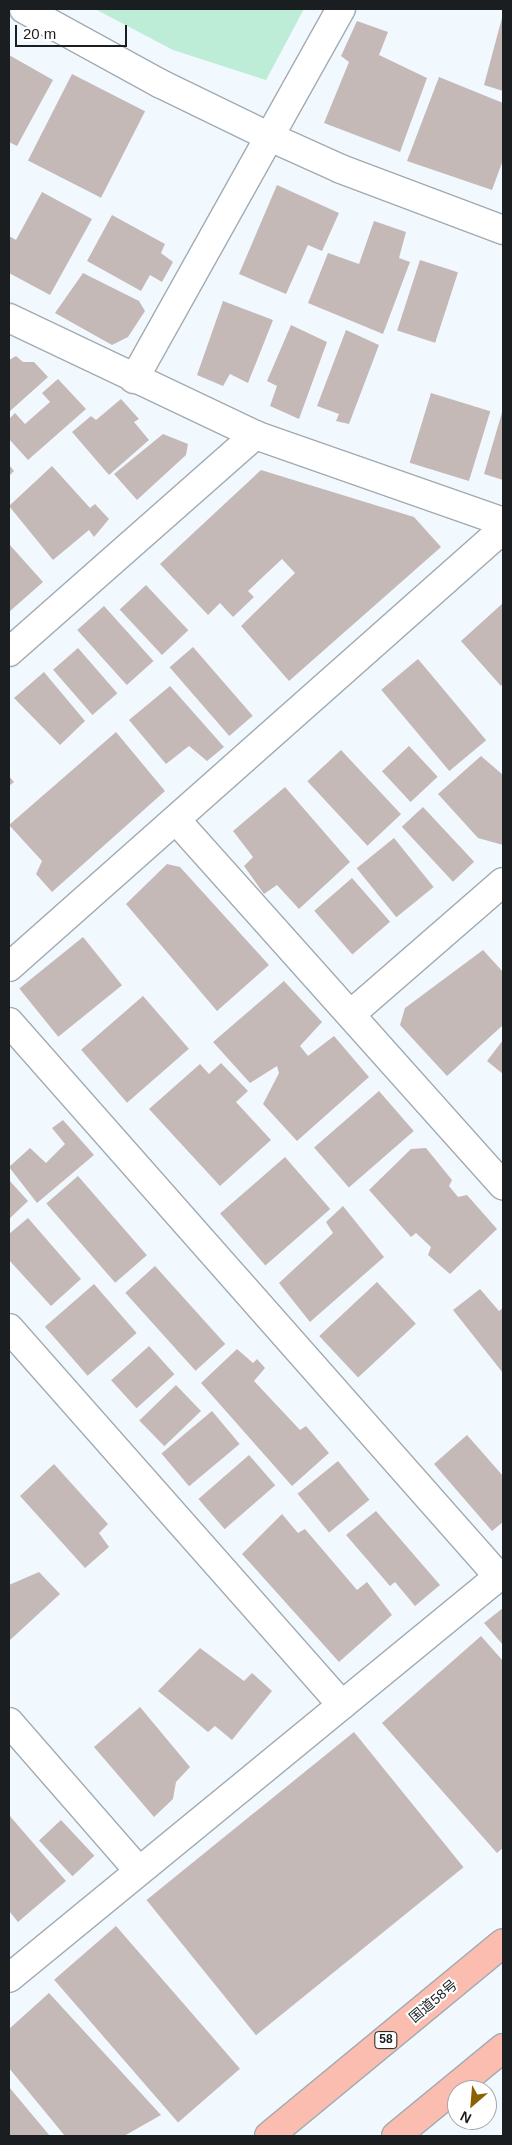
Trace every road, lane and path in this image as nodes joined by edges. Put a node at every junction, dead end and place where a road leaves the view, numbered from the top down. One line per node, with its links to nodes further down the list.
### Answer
1 (24, 9): 3 (street)
2 (341, 9): 3 (street)
3 (270, 137): 4 (street); 6 (street)
4 (503, 230)
5 (9, 318): 6 (street)
6 (134, 379): 7 (street)
7 (255, 436): 8 (street); 10 (street)
8 (503, 522)
9 (503, 529): 11 (street)
10 (9, 652)
11 (177, 821): 13 (street); 14 (street)
12 (503, 882): 14 (street)
13 (9, 967)
14 (351, 1014): 16 (street)
15 (9, 1022): 18 (street)
16 (503, 1186)
17 (9, 1328): 19 (street)
18 (501, 1575): 19 (street)
19 (342, 1705): 21 (street)
20 (9, 1722): 21 (street)
21 (138, 1870): 23 (street)
22 (503, 1943): 25 (highway, 国道58号 / 58)
23 (9, 1978)
24 (503, 2048): 26 (highway)
25 (269, 2136)
26 (396, 2136)

